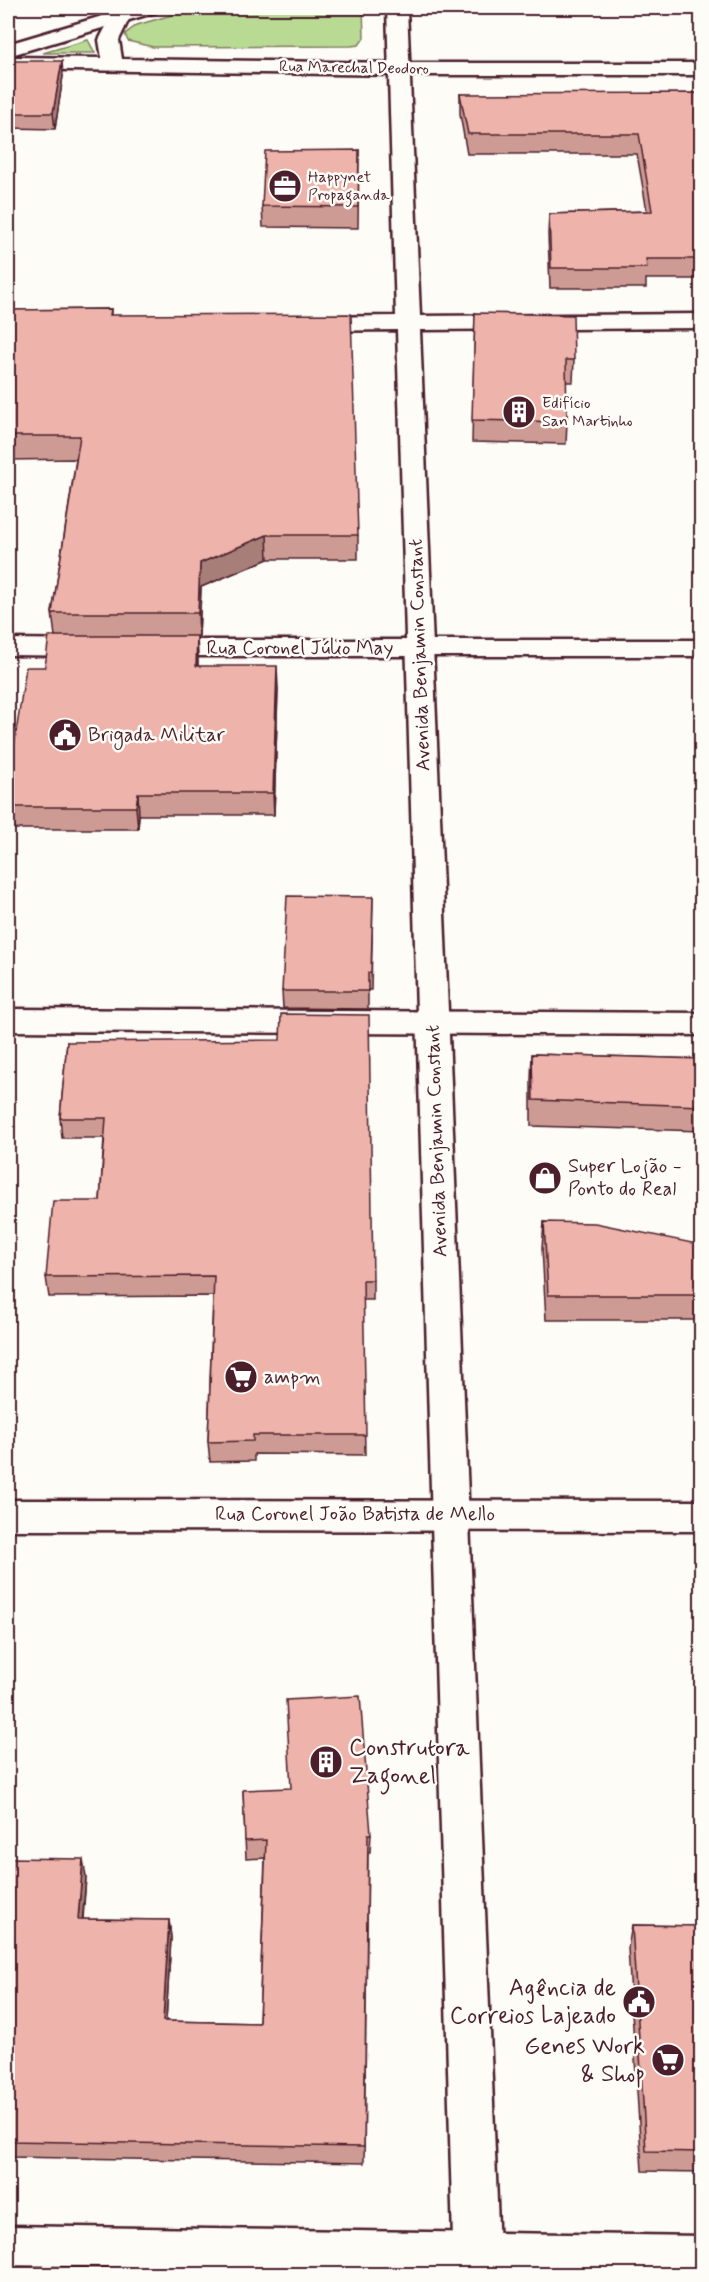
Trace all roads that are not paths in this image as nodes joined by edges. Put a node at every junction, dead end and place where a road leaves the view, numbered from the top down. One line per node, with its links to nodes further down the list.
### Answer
1 (150, 8): 3 (main road)
2 (397, 8): 7 (main road, Avenida Benjamin Constant)
3 (120, 17): 4 (main road); 6 (main road)
4 (8, 50)
5 (8, 63): 6 (main road, Rua Marechal Deodoro)
6 (113, 65): 7 (main road, Rua Marechal Deodoro)
7 (399, 69): 8 (main road, Rua Marechal Deodoro); 11 (main road, Avenida Benjamin Constant)
8 (702, 69)
9 (702, 321): 11 (main road)
10 (287, 324): 11 (main road)
11 (408, 324): 13 (main road, Avenida Benjamin Constant)
12 (8, 647): 13 (main road, Rua Coronel Júlio May)
13 (420, 648): 14 (main road, Rua Coronel Júlio May); 16 (main road, Avenida Benjamin Constant)
14 (702, 648)
15 (8, 1020): 16 (main road)
16 (433, 1022): 17 (main road); 18 (main road, Avenida Benjamin Constant)
17 (702, 1024)
18 (450, 1513): 19 (main road, Rua Coronel João Batista de Mello); 20 (main road, Rua Coronel João Batista de Mello); 23 (main road, Avenida Benjamin Constant)
19 (8, 1515)
20 (702, 1516)
21 (8, 2249): 23 (main road)
22 (702, 2259): 23 (main road)
23 (477, 2265)

